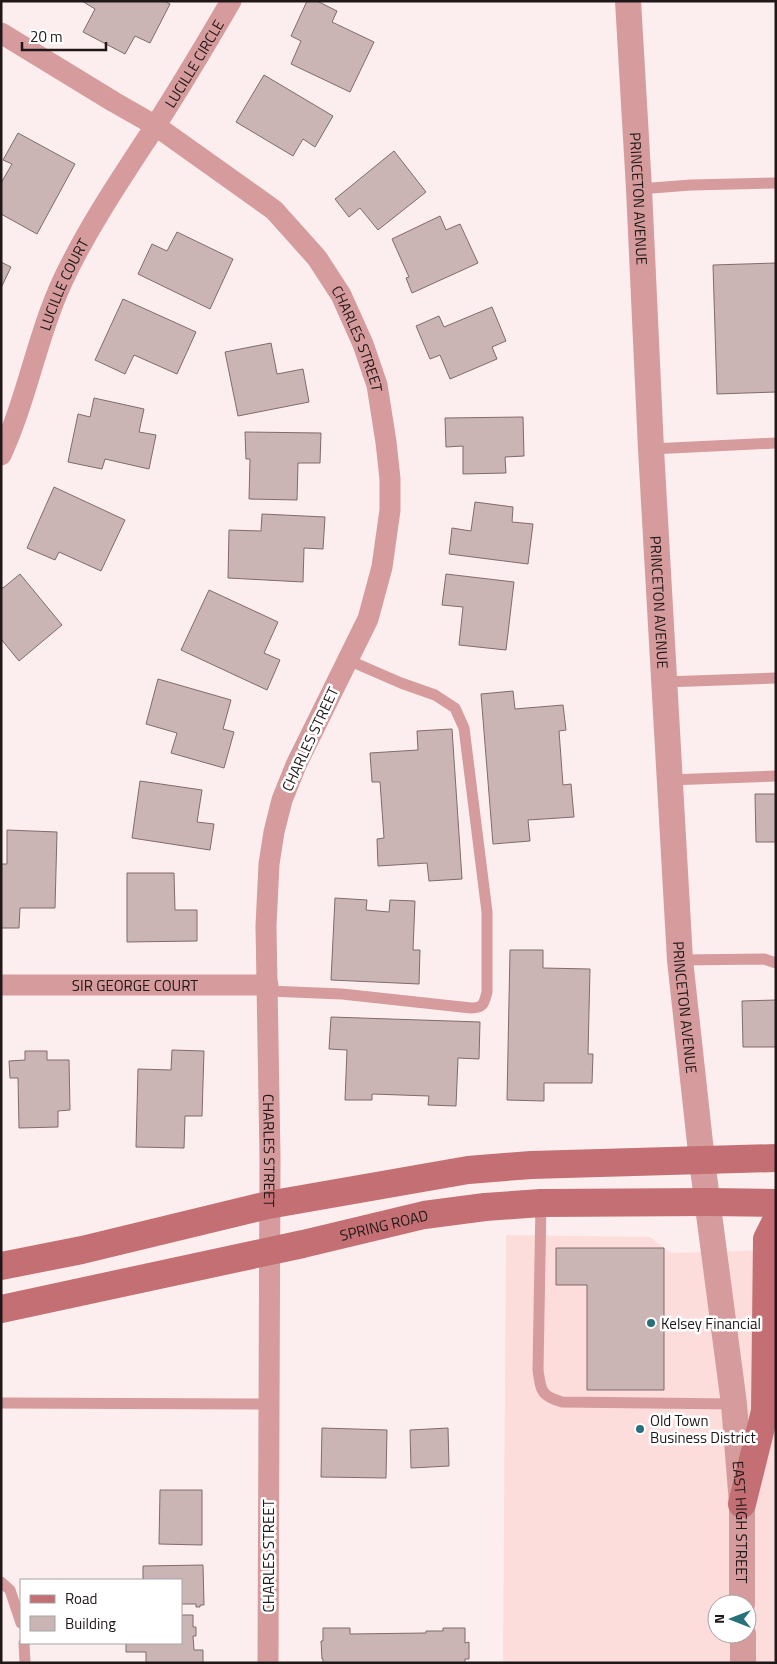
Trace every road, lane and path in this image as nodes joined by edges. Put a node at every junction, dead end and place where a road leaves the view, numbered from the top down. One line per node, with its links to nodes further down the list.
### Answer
1 (231, 1): 4 (street, LUCILLE CIRCLE)
2 (628, 1): 6 (street, PRINCETON AVENUE)
3 (1, 32): 4 (street, CHARLES STREET)
4 (156, 126): 9 (street, LUCILLE COURT); 10 (street, CHARLES STREET)
5 (776, 183): 6 (lane)
6 (639, 189): 8 (street, PRINCETON AVENUE)
7 (776, 443): 8 (lane)
8 (650, 449): 12 (street, PRINCETON AVENUE)
9 (1, 455)
10 (348, 660): 18 (street, CHARLES STREET); 18 (lane)
11 (776, 678): 12 (lane)
12 (664, 682): 14 (street, PRINCETON AVENUE)
13 (776, 776): 14 (lane)
14 (670, 780): 15 (street, PRINCETON AVENUE)
15 (680, 960): 16 (lane); 20 (street, PRINCETON AVENUE)
16 (776, 963)
17 (1, 985): 18 (street, SIR GEORGE COURT)
18 (268, 988): 24 (street, CHARLES STREET)
19 (776, 1158): 20 (main road)
20 (702, 1161): 21 (street, PRINCETON AVENUE); 24 (main road)
21 (709, 1202): 22 (main road, SPRING ROAD); 23 (main road, SPRING ROAD); 31 (street, EAST HIGH STREET)
22 (541, 1203): 26 (main road, SPRING ROAD); 31 (lane)
23 (776, 1203)
24 (268, 1205): 26 (street, CHARLES STREET); 27 (main road)
25 (776, 1221): 32 (main road)
26 (269, 1250): 28 (main road, SPRING ROAD); 30 (street, CHARLES STREET)
27 (1, 1266)
28 (1, 1309)
29 (1, 1403): 30 (lane)
30 (268, 1404): 39 (street, CHARLES STREET)
31 (734, 1404): 32 (street, EAST HIGH STREET)
32 (742, 1504): 34 (street, EAST HIGH STREET)
33 (1, 1582): 35 (lane)
34 (742, 1594)
35 (20, 1620)
36 (24, 1644): 38 (lane)
37 (743, 1644): 40 (street)
38 (25, 1663)
39 (268, 1663)
40 (743, 1663)

